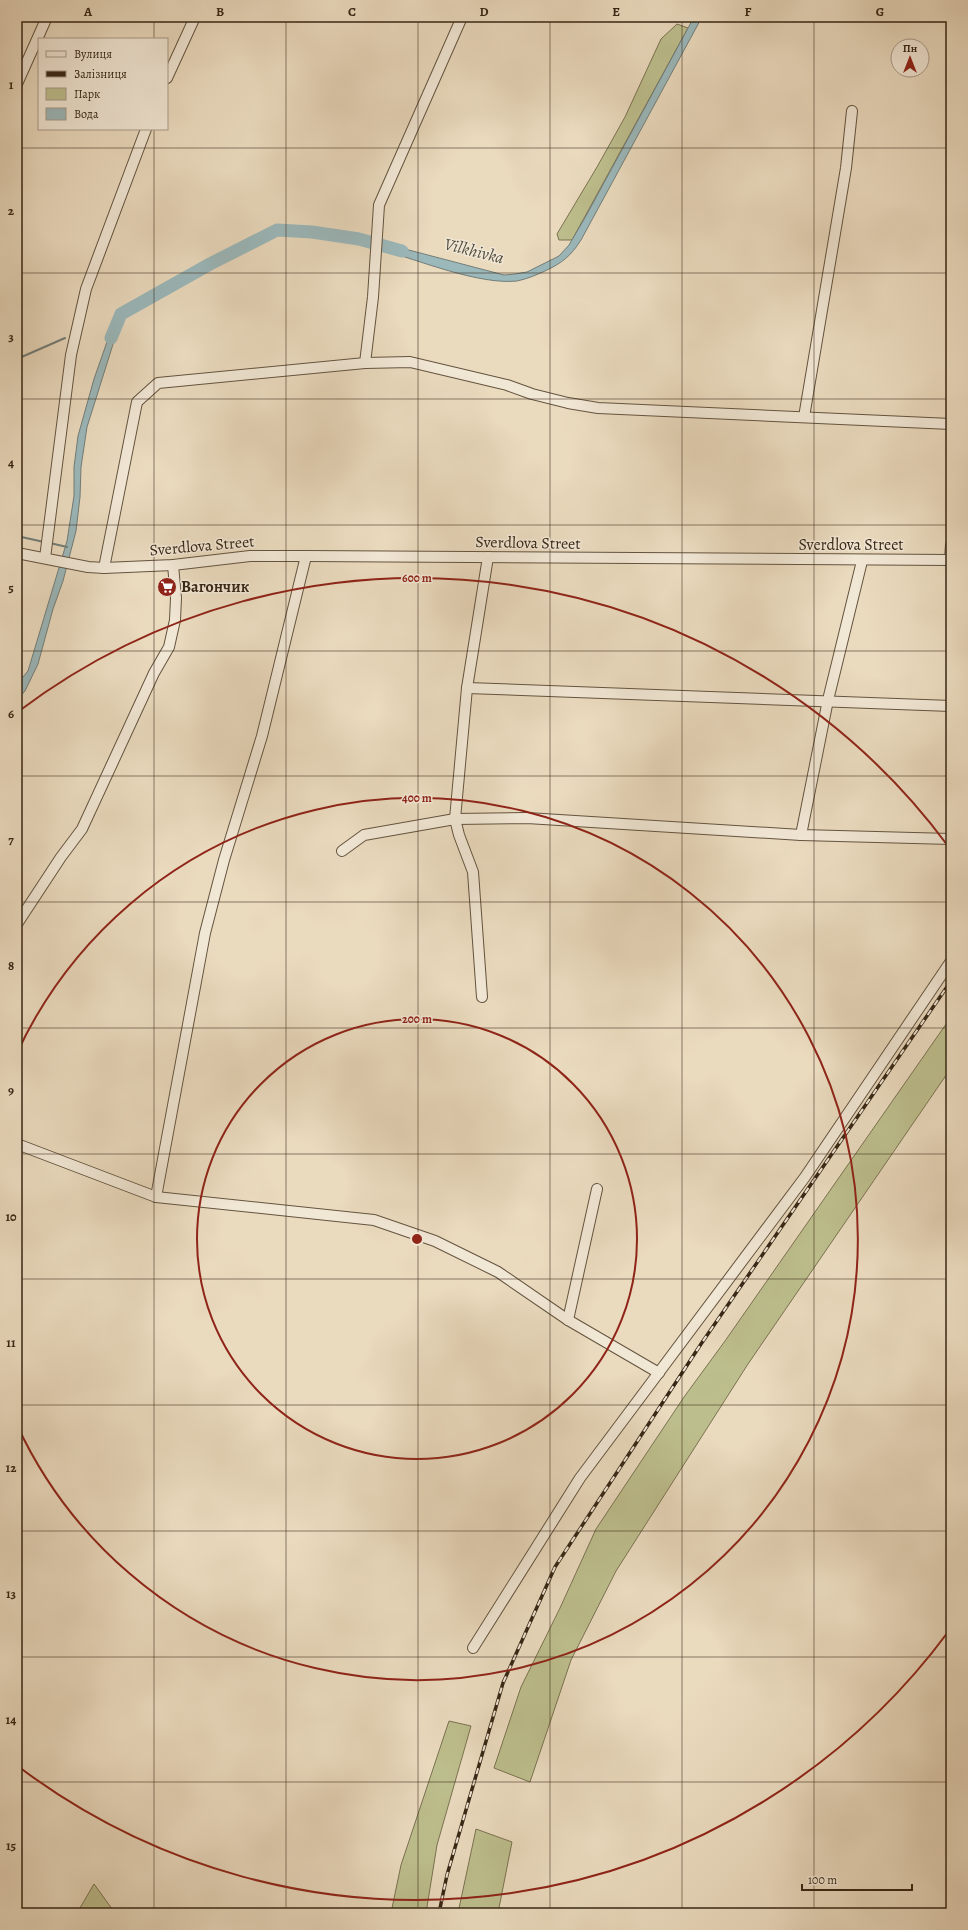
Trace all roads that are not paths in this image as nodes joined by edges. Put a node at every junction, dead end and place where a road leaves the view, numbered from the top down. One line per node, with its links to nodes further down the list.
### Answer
1 (46, 17): 5 (street)
2 (194, 17): 4 (street)
3 (462, 17): 8 (street)
4 (168, 76)
5 (17, 84)
6 (852, 111): 9 (street)
7 (146, 130): 15 (street)
8 (365, 363): 9 (street); 19 (street)
9 (804, 417): 10 (street)
10 (951, 424)
11 (951, 545): 16 (street)
12 (17, 553): 15 (street, Sverdlova Street)
13 (306, 556): 14 (street, Sverdlova Street); 18 (street, Sverdlova Street); 32 (street)
14 (488, 557): 17 (street, Sverdlova Street); 20 (street)
15 (49, 559): 19 (street, Sverdlova Street)
16 (950, 560): 17 (street, Sverdlova Street)
17 (862, 561): 21 (street)
18 (173, 565): 19 (street, Sverdlova Street); 27 (street)
19 (104, 568)
20 (467, 688): 21 (street); 23 (street)
21 (828, 700): 22 (street); 24 (street)
22 (951, 706)
23 (455, 818): 24 (street); 26 (street); 29 (street)
24 (801, 835): 25 (street)
25 (951, 839)
26 (342, 851)
27 (17, 924)
28 (951, 961): 34 (street)
29 (482, 997)
30 (17, 1144): 32 (street)
31 (596, 1189): 33 (street)
32 (156, 1197): 33 (street)
33 (568, 1320): 34 (street)
34 (659, 1373): 35 (street)
35 (473, 1648)

